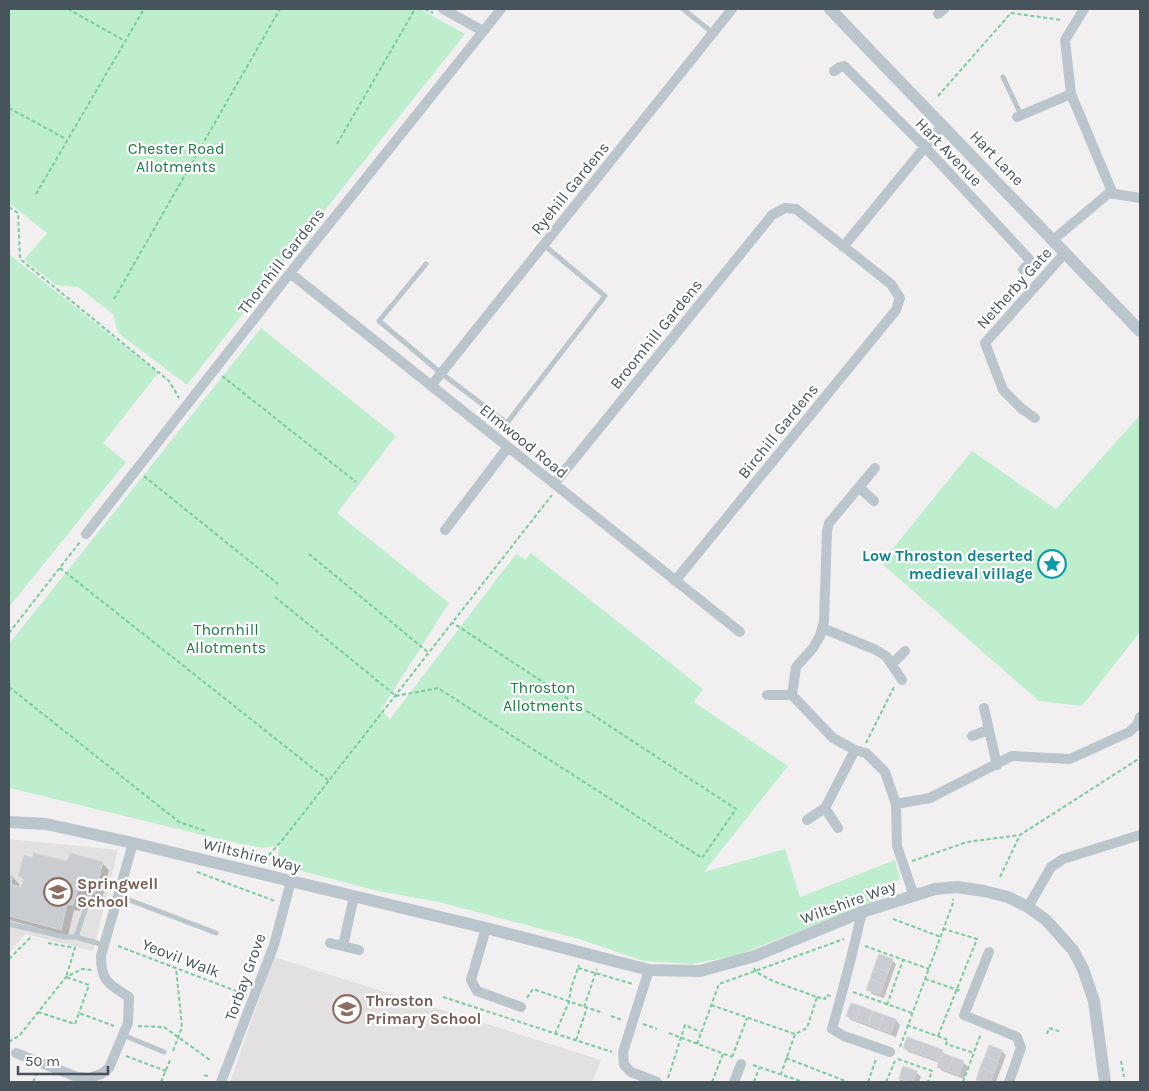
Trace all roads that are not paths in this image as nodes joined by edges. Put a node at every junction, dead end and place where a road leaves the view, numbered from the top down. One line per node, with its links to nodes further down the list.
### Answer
1 (443, 9): 7 (street)
2 (501, 9): 7 (street, Thornhill Gardens)
3 (683, 9): 8 (lane)
4 (732, 9): 8 (street, Ryehill Gardens)
5 (830, 9): 13 (street, Hart Lane)
6 (1084, 9): 11 (street)
7 (483, 31): 23 (street, Thornhill Gardens)
8 (713, 32): 18 (street, Ryehill Gardens)
9 (834, 71): 14 (street, Hart Avenue)
10 (1003, 77): 12 (lane)
11 (1071, 94): 12 (street); 15 (street)
12 (1019, 116)
13 (943, 125): 14 (street); 17 (street, Hart Lane)
14 (926, 147): 19 (street); 22 (street, Hart Avenue)
15 (1113, 194): 16 (street); 17 (street)
16 (1140, 198)
17 (1053, 240): 20 (street, Hart Lane)
18 (544, 245): 25 (street, Ryehill Gardens); 25 (lane)
19 (843, 247): 30 (street, Broomhill Gardens); 35 (street, Birchill Gardens)
20 (1065, 253): 24 (street, Hart Lane); 27 (street, Netherby Gate)
21 (426, 264): 25 (lane)
22 (1023, 270)
23 (290, 273): 26 (street, Elmwood Road); 34 (street, Thornhill Gardens)
24 (1140, 331)
25 (441, 373): 26 (street, Ryehill Gardens)
26 (431, 386): 28 (street, Elmwood Road)
27 (1035, 418)
28 (508, 447): 30 (street, Elmwood Road); 33 (street)
29 (875, 468): 31 (street)
30 (556, 486): 35 (street, Elmwood Road)
31 (859, 487): 32 (street); 36 (street)
32 (874, 501)
33 (444, 530)
34 (86, 534)
35 (676, 581): 37 (street, Elmwood Road)
36 (822, 628): 39 (street); 41 (street)
37 (740, 632)
38 (905, 651): 39 (street)
39 (892, 664): 40 (street)
40 (901, 678)
41 (792, 695): 42 (street); 47 (street)
42 (766, 696)
43 (984, 708): 45 (street)
44 (1139, 723): 48 (street)
45 (988, 730): 46 (street); 48 (street)
46 (972, 736)
47 (858, 751): 49 (street); 50 (street)
48 (997, 764): 49 (street)
49 (896, 804): 59 (street)
50 (825, 808): 51 (street); 53 (street)
51 (807, 820)
52 (9, 822): 55 (street, Wiltshire Way)
53 (838, 828)
54 (1140, 835): 61 (street)
55 (133, 843): 56 (street, Wiltshire Way); 57 (street)
56 (291, 881): 58 (street, Wiltshire Way); 79 (street, Torbay Grove)
57 (118, 896): 65 (lane); 68 (street)
58 (354, 896): 64 (street, Wiltshire Way); 69 (street)
59 (914, 896): 61 (street, Wiltshire Way); 62 (street, Wiltshire Way)
60 (86, 907): 66 (lane)
61 (1028, 907): 83 (street, Wiltshire Way)
62 (862, 912): 72 (street, Wiltshire Way); 75 (street)
63 (9, 924): 66 (lane)
64 (486, 928): 72 (street, Wiltshire Way); 73 (street)
65 (216, 933)
66 (76, 937): 68 (lane)
67 (330, 943): 69 (street)
68 (104, 946): 74 (street)
69 (343, 946): 70 (street)
70 (359, 950)
71 (989, 952): 82 (street)
72 (649, 970): 80 (street)
73 (521, 1007)
74 (124, 1033): 76 (lane); 77 (street)
75 (889, 1050)
76 (164, 1052)
77 (16, 1053)
78 (743, 1062): 81 (street)
79 (222, 1082)
80 (657, 1082)
81 (734, 1082)
82 (1008, 1082)
83 (1105, 1082)

